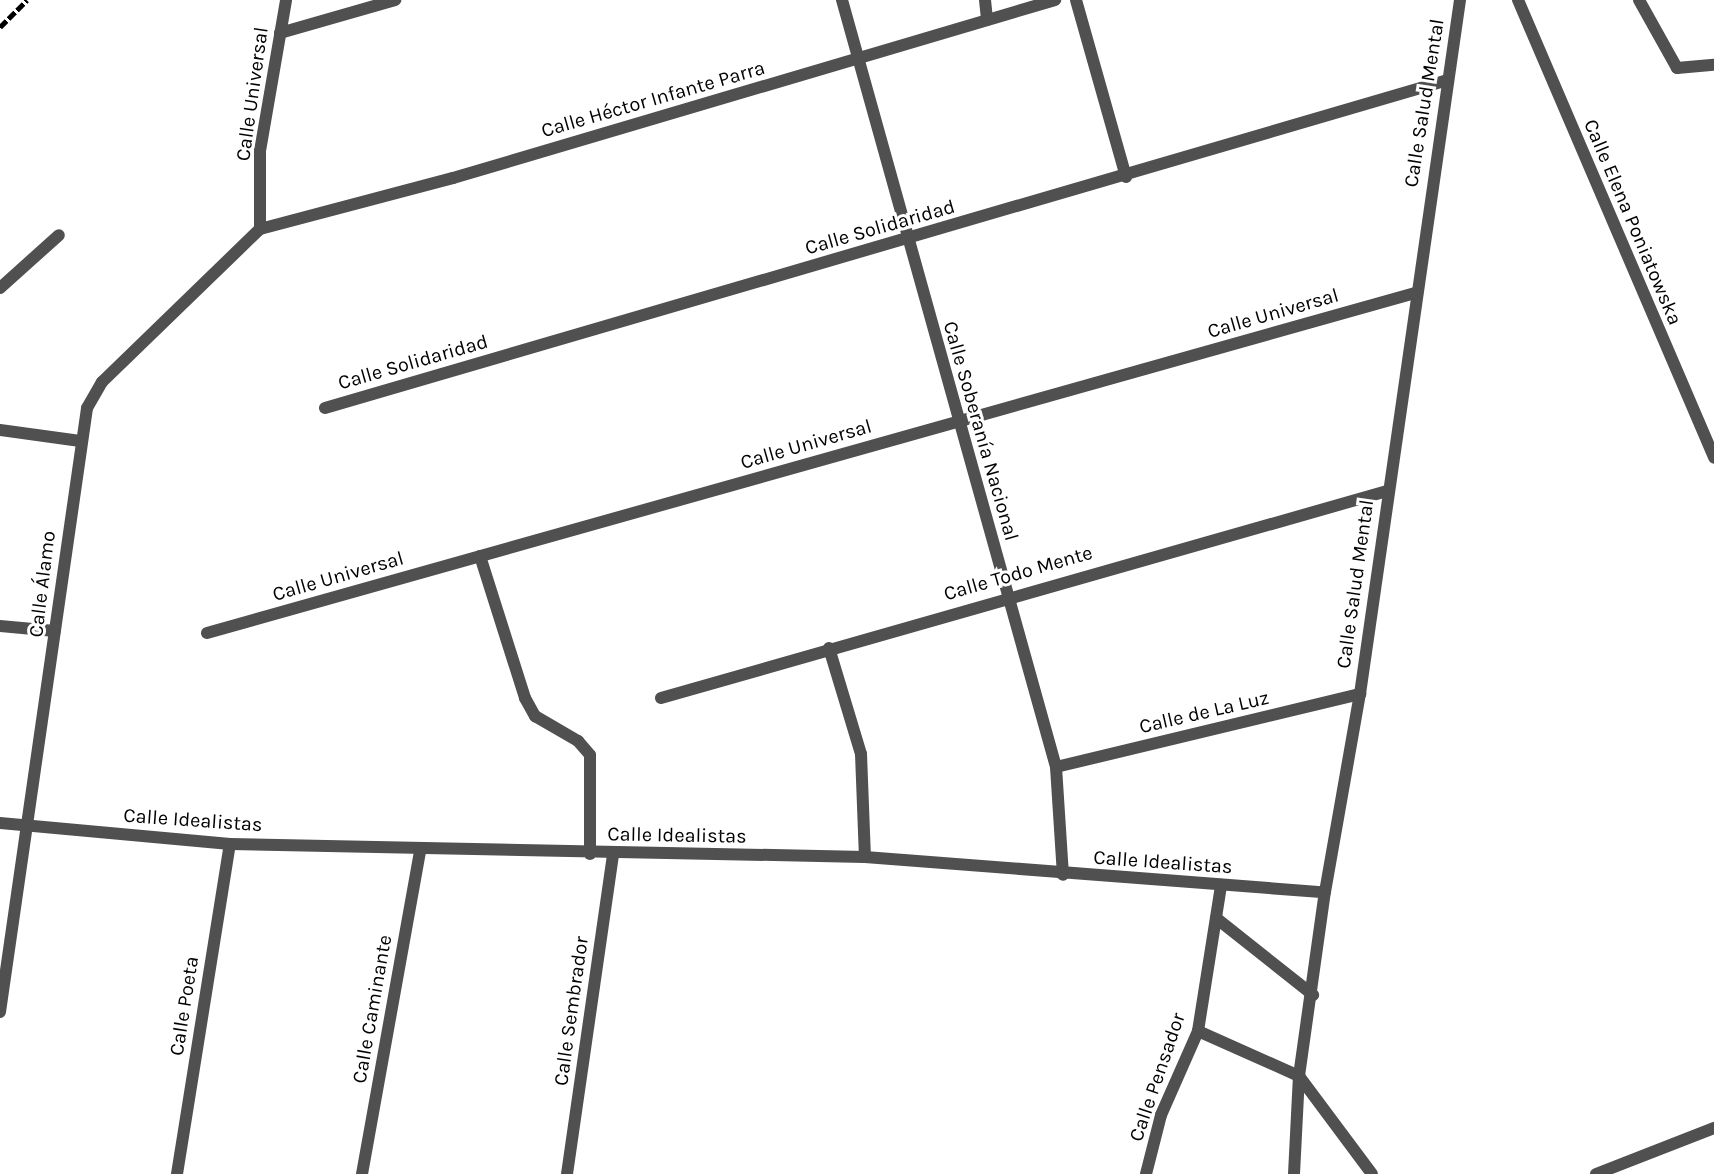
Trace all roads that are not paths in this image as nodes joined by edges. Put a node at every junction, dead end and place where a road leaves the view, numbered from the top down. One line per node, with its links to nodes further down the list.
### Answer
1 (286, 0): 11 (street, Calle Universal)
2 (395, 0): 11 (street)
3 (842, 0): 12 (street, Calle Soberanía Nacional)
4 (985, 0): 10 (street)
5 (1055, 0): 10 (street, Calle Héctor Infante Parra)
6 (1076, 0): 15 (street)
7 (1460, 0): 14 (street, Calle Salud Mental)
8 (1518, 0): 25 (street, Calle Elena Poniatowska)
9 (1639, 0): 13 (street)
10 (987, 20): 12 (street, Calle Héctor Infante Parra)
11 (280, 33): 16 (street, Calle Universal)
12 (860, 59): 16 (street, Calle Héctor Infante Parra); 18 (street, Calle Soberanía Nacional)
13 (1714, 65)
14 (1445, 81): 15 (street, Calle Solidaridad); 20 (street, Calle Salud Mental)
15 (1126, 177): 18 (street, Calle Solidaridad)
16 (260, 229): 24 (street, Calle Álamo)
17 (58, 235): 19 (street)
18 (907, 239): 21 (street, Calle Solidaridad); 22 (street, Calle Soberanía Nacional)
19 (0, 288)
20 (1415, 293): 22 (street, Calle Universal); 26 (street, Calle Salud Mental)
21 (325, 408)
22 (957, 422): 27 (street, Calle Universal); 28 (street, Calle Soberanía Nacional)
23 (0, 430): 24 (street)
24 (80, 441): 30 (street, Calle Álamo)
25 (1714, 458)
26 (1388, 491): 28 (street, Calle Todo Mente); 33 (street, Calle Salud Mental)
27 (480, 556): 31 (street, Calle Universal); 40 (street)
28 (1008, 596): 32 (street, Calle Todo Mente); 35 (street, Calle Soberanía Nacional)
29 (0, 626): 30 (street)
30 (55, 631): 37 (street, Calle Álamo)
31 (207, 633)
32 (829, 648): 34 (street, Calle Todo Mente); 42 (street)
33 (1360, 694): 35 (street, Calle de La Luz); 45 (street, Calle Salud Mental)
34 (662, 698)
35 (1056, 767): 43 (street, Calle Soberanía Nacional)
36 (0, 824): 37 (street, Calle Idealistas)
37 (29, 826): 38 (street, Calle Idealistas); 48 (street, Calle Álamo)
38 (230, 844): 39 (street, Calle Idealistas); 52 (street, Calle Poeta)
39 (420, 851): 40 (street, Calle Idealistas); 53 (street, Calle Caminante)
40 (590, 854): 41 (street, Calle Idealistas)
41 (613, 854): 42 (street, Calle Idealistas); 54 (street, Calle Sembrador)
42 (865, 857): 43 (street, Calle Idealistas)
43 (1063, 875): 44 (street, Calle Idealistas)
44 (1221, 885): 45 (street, Calle Idealistas); 46 (street, Calle Pensador)
45 (1325, 892): 47 (street, Calle Salud Mental)
46 (1216, 918): 47 (street); 49 (street, Calle Pensador)
47 (1313, 995): 50 (street, Calle Salud Mental)
48 (0, 1012)
49 (1198, 1032): 50 (street); 55 (street, Calle Pensador)
50 (1299, 1076): 56 (street, Calle Salud Mental); 57 (street)
51 (1714, 1128): 58 (street)
52 (177, 1174)
53 (362, 1174)
54 (567, 1174)
55 (1146, 1174)
56 (1294, 1174)
57 (1372, 1174)
58 (1596, 1174)

